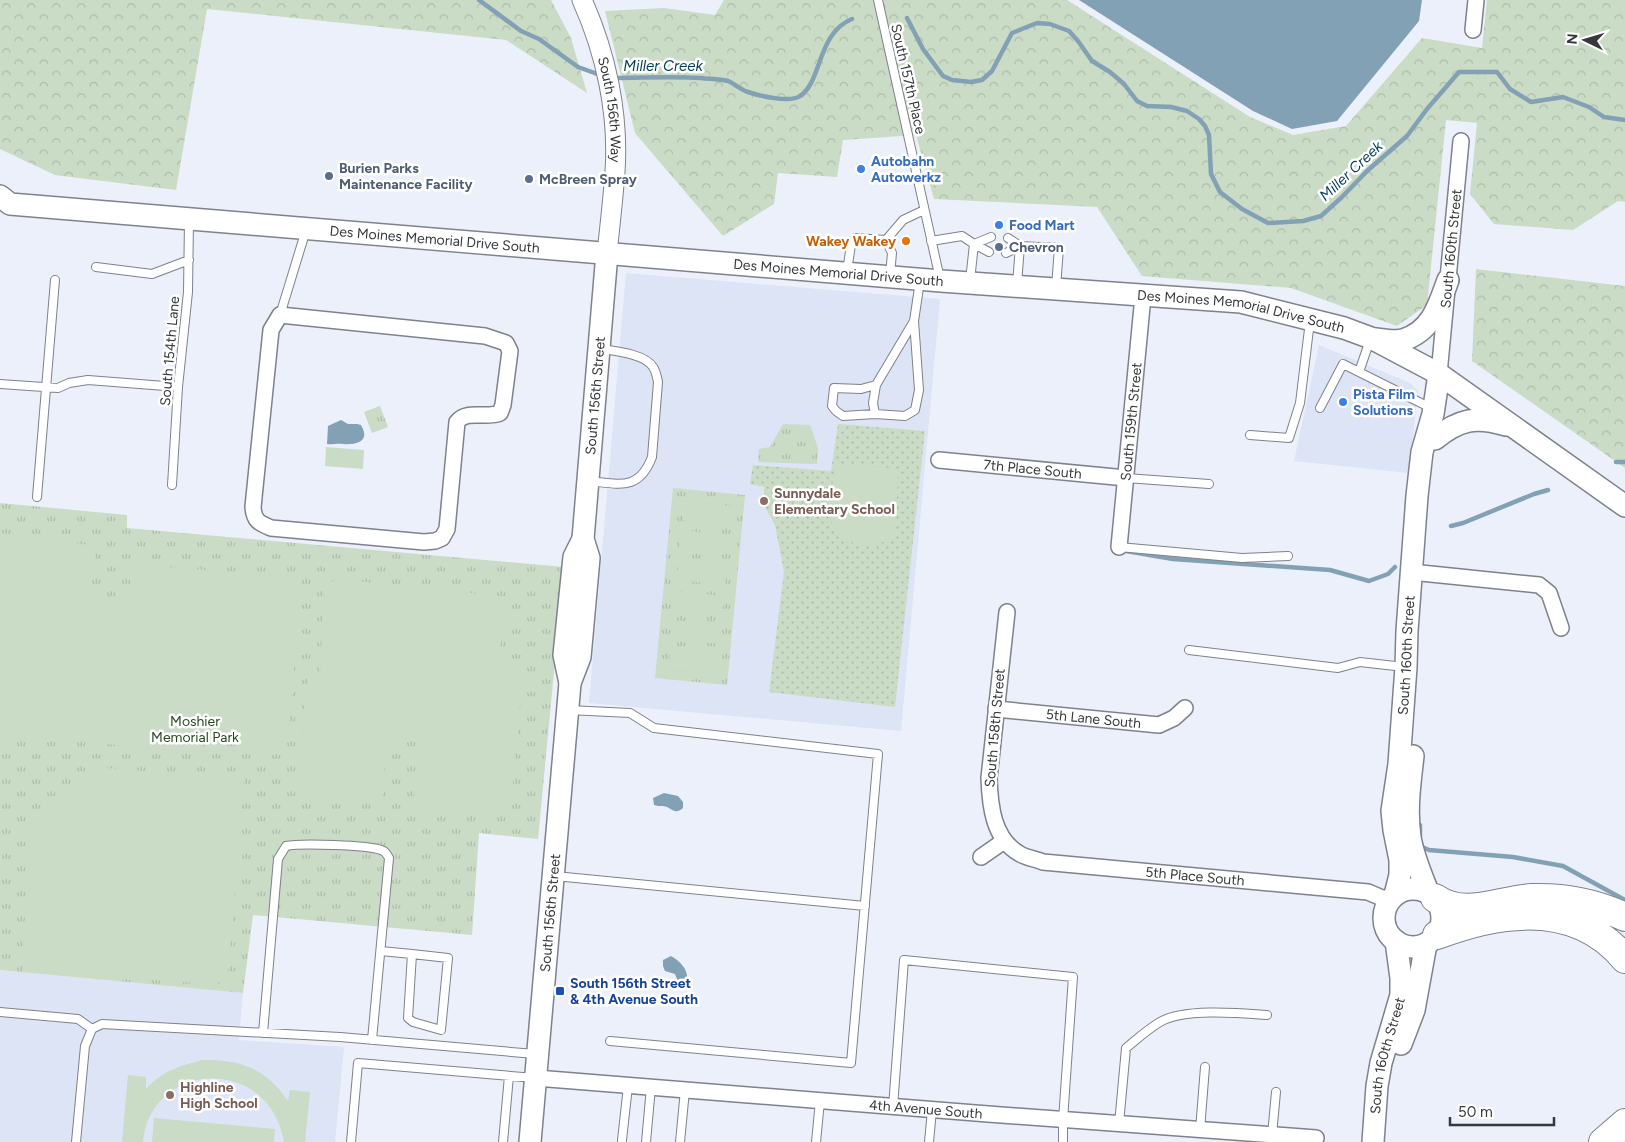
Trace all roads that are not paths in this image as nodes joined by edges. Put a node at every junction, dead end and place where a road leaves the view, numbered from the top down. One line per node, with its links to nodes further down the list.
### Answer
1 (582, 0): 17 (street, South 156th Way)
2 (878, 0): 7 (lane, South 157th Place)
3 (1476, 0): 4 (street)
4 (1473, 30)
5 (1461, 141): 25 (street, South 160th Street)
6 (3, 201): 8 (main road, Des Moines Memorial Drive South)
7 (924, 210): 12 (lane); 13 (lane, South 157th Place)
8 (190, 219): 9 (main road, Des Moines Memorial Drive South); 19 (lane, South 154th Lane)
9 (306, 228): 17 (main road, Des Moines Memorial Drive South); 30 (lane)
10 (991, 237): 14 (lane)
11 (1008, 238): 15 (lane)
12 (886, 240): 21 (lane); 22 (lane)
13 (931, 241): 14 (lane); 24 (lane, South 157th Place)
14 (974, 244): 16 (lane); 26 (lane)
15 (1020, 246): 18 (lane); 27 (lane); 28 (lane)
16 (989, 252)
17 (607, 253): 21 (main road, Des Moines Memorial Drive South); 34 (main road, South 156th Street)
18 (1006, 253)
19 (189, 260): 20 (lane); 39 (lane, South 154th Lane)
20 (96, 267)
21 (847, 273): 22 (main road, Des Moines Memorial Drive South)
22 (890, 276): 24 (main road, Des Moines Memorial Drive South)
23 (55, 280): 40 (lane)
24 (930, 280): 26 (main road, Des Moines Memorial Drive South); 32 (lane)
25 (1448, 280): 33 (main road); 36 (street, South 160th Street)
26 (970, 283): 27 (main road, Des Moines Memorial Drive South)
27 (1017, 286): 28 (main road, Des Moines Memorial Drive South)
28 (1056, 289): 29 (main road, Des Moines Memorial Drive South)
29 (1143, 296): 31 (main road, Des Moines Memorial Drive South); 48 (street, South 159th Street)
30 (280, 315): 30 (street)
31 (1310, 320): 33 (main road, Des Moines Memorial Drive South); 45 (lane)
32 (914, 321): 38 (lane); 43 (lane)
33 (1371, 338): 35 (lane); 36 (main road, Des Moines Memorial Drive South)
34 (599, 348): 49 (main road, South 156th Street); 49 (lane)
35 (1358, 372): 41 (lane); 42 (lane)
36 (1439, 374): 42 (main road, South 160th Street); 44 (main road, Des Moines Memorial Drive South)
37 (0, 384): 40 (lane)
38 (876, 385): 43 (lane); 43 (lane)
39 (178, 386): 40 (lane); 51 (lane, South 154th Lane)
40 (46, 387): 52 (lane)
41 (1320, 408)
42 (1434, 412): 46 (main road, South 160th Street); 60 (main road, South 160th Street)
43 (875, 414)
44 (1514, 427): 46 (main road); 53 (main road, Des Moines Memorial Drive South)
45 (1250, 434)
46 (1434, 439): 56 (main road, South 160th Street)
47 (939, 460): 48 (street, 7th Place South)
48 (1126, 478): 50 (lane); 54 (street, South 159th Street)
49 (587, 480): 63 (main road, South 156th Street)
50 (1209, 484)
51 (172, 485)
52 (37, 497)
53 (1625, 506)
54 (1119, 547): 55 (lane)
55 (1288, 556)
56 (1421, 573): 58 (street); 67 (main road, South 160th Street)
57 (1007, 612): 62 (street, South 158th Street)
58 (1561, 628)
59 (1188, 650): 60 (lane)
60 (1406, 667): 68 (main road, South 160th Street)
61 (1184, 708): 62 (street, 5th Lane South)
62 (996, 709): 64 (street, South 158th Street)
63 (567, 710): 66 (main road, South 156th Street); 69 (lane)
64 (1004, 841): 65 (street); 68 (street, 5th Place South)
65 (981, 857)
66 (553, 876): 69 (lane); 82 (main road, South 156th Street)
67 (1431, 895): 68 (main road); 70 (highway); 71 (main road)
68 (1392, 898): 72 (main road)
69 (864, 906): 81 (lane)
70 (1625, 917)
71 (1431, 940): 72 (main road); 75 (highway); 110 (main road, South 160th Street)
72 (1396, 941): 109 (main road, South 160th Street)
73 (380, 951): 74 (lane); 79 (lane); 80 (lane)
74 (412, 954): 74 (lane)
75 (1625, 959)
76 (0, 1012): 78 (lane)
77 (1267, 1015): 95 (lane)
78 (92, 1029): 79 (lane); 100 (lane)
79 (263, 1032): 80 (lane)
80 (372, 1040): 82 (lane)
81 (610, 1042)
82 (537, 1054): 85 (main road, South 156th Street)
83 (1205, 1067): 96 (lane)
84 (509, 1076): 85 (lane); 101 (lane); 102 (lane)
85 (536, 1078): 86 (street, 4th Avenue South); 103 (main road, South 156th Street)
86 (628, 1086): 87 (street, 4th Avenue South); 99 (lane)
87 (651, 1088): 88 (street, 4th Avenue South); 104 (lane)
88 (685, 1090): 90 (street, 4th Avenue South); 105 (lane)
89 (1276, 1092): 97 (lane)
90 (820, 1101): 91 (street, 4th Avenue South); 106 (lane)
91 (893, 1107): 92 (street, 4th Avenue South); 93 (lane)
92 (932, 1110): 93 (street, 4th Avenue South); 107 (lane)
93 (1063, 1120): 95 (street, 4th Avenue South); 108 (lane)
94 (1625, 1123): 111 (highway)
95 (1119, 1124): 96 (street, 4th Avenue South)
96 (1200, 1130): 97 (street, 4th Avenue South)
97 (1272, 1135): 98 (street, 4th Avenue South)
98 (1316, 1138)
99 (622, 1140)
100 (76, 1142)
101 (351, 1142)
102 (503, 1142)
103 (530, 1142)
104 (646, 1142)
105 (680, 1142)
106 (816, 1142)
107 (930, 1142)
108 (1063, 1142)
109 (1373, 1142)
110 (1383, 1142)
111 (1603, 1142)

